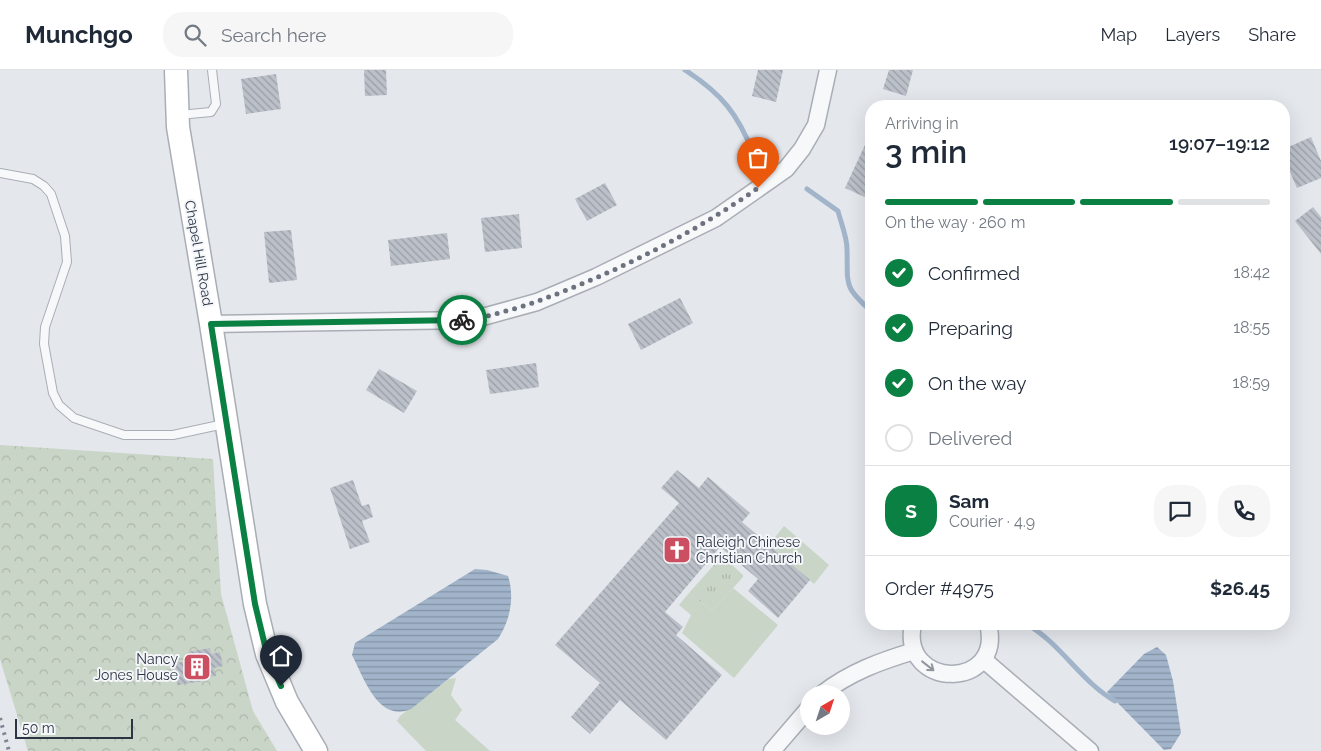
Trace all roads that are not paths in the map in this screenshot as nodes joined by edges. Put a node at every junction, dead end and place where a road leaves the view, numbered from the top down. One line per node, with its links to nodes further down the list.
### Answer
1 (176, 70): 4 (main road, Chapel Hill Road)
2 (212, 70): 4 (lane)
3 (828, 70): 6 (street)
4 (177, 115): 6 (main road, Chapel Hill Road)
5 (0, 173): 7 (lane)
6 (211, 324): 7 (main road, Chapel Hill Road)
7 (227, 424): 14 (main road, Chapel Hill Road)
8 (912, 630): 10 (street)
9 (989, 630): 11 (street)
10 (914, 651): 11 (street, one-way to 11); 12 (street)
11 (984, 660): 16 (street)
12 (836, 685)
13 (800, 718): 15 (street)
14 (316, 751)
15 (772, 751)
16 (1090, 751)

